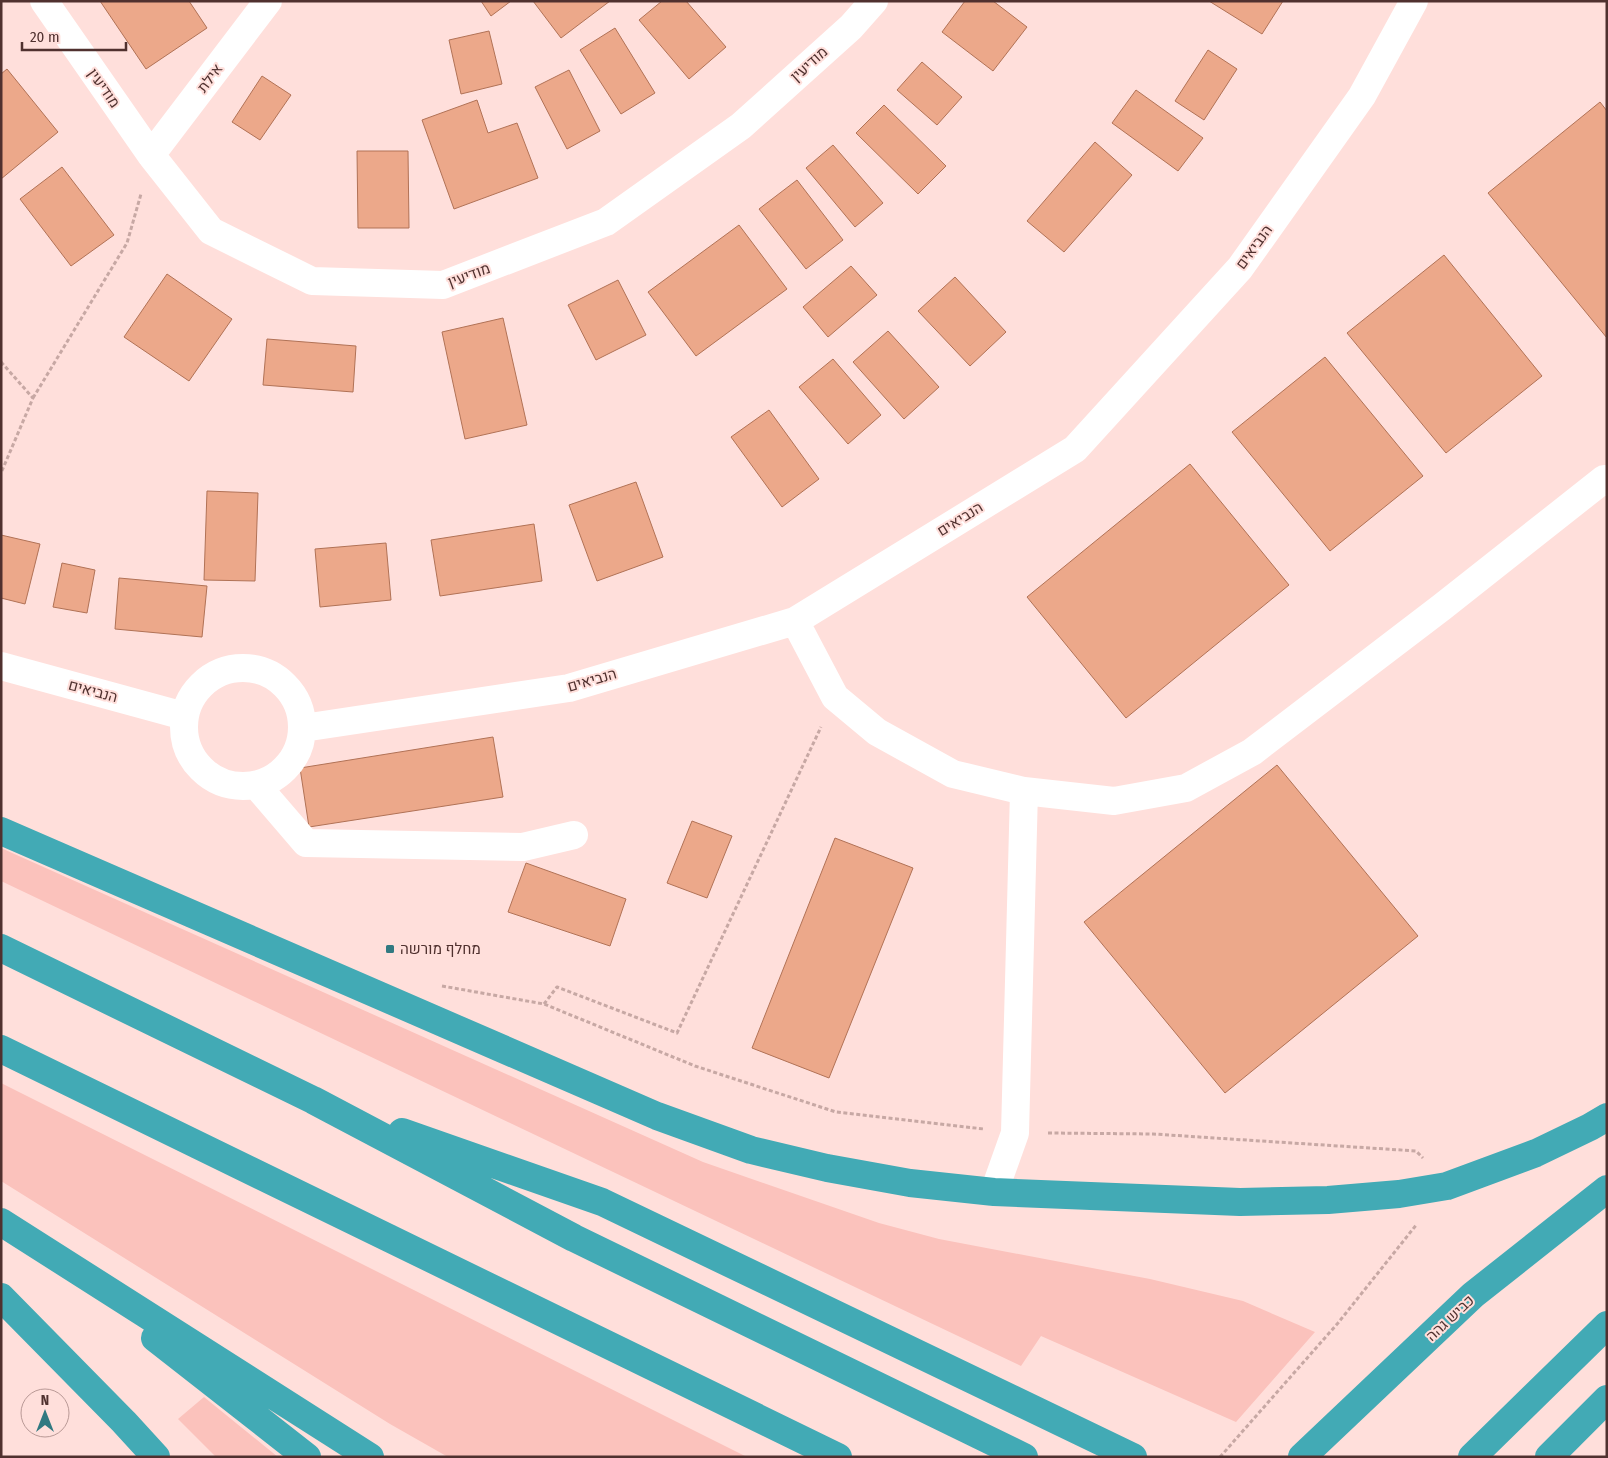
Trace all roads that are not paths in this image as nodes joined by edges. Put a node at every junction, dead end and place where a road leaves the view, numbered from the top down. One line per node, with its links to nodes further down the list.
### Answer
1 (44, 1): 5 (street, מודיעין)
2 (268, 1): 5 (street, אילת)
3 (874, 1): 5 (street, מודיעין)
4 (1414, 1): 7 (street, הנביאים)
5 (151, 155)
6 (1607, 482): 12 (street)
7 (795, 621): 10 (street, הנביאים); 12 (street)
8 (1, 666): 9 (street, הנביאים)
9 (184, 716): 10 (street); 11 (street)
10 (303, 728): 11 (street)
11 (257, 786): 14 (street)
12 (1024, 791): 20 (street)
13 (1, 831): 20 (highway)
14 (574, 835)
15 (1, 948): 17 (highway)
16 (1, 1049): 29 (highway)
17 (314, 1100): 30 (highway); 31 (highway)
18 (1607, 1117): 20 (highway)
19 (1607, 1189): 32 (highway, כביש גהה)
20 (994, 1192)
21 (1, 1222): 22 (highway)
22 (28, 1239): 27 (highway); 28 (highway)
23 (1, 1297): 26 (highway)
24 (1607, 1324): 33 (highway)
25 (1607, 1399): 34 (highway)
26 (156, 1457)
27 (307, 1457)
28 (370, 1457)
29 (838, 1457)
30 (1024, 1457)
31 (1133, 1457)
32 (1302, 1457)
33 (1472, 1457)
34 (1549, 1457)

